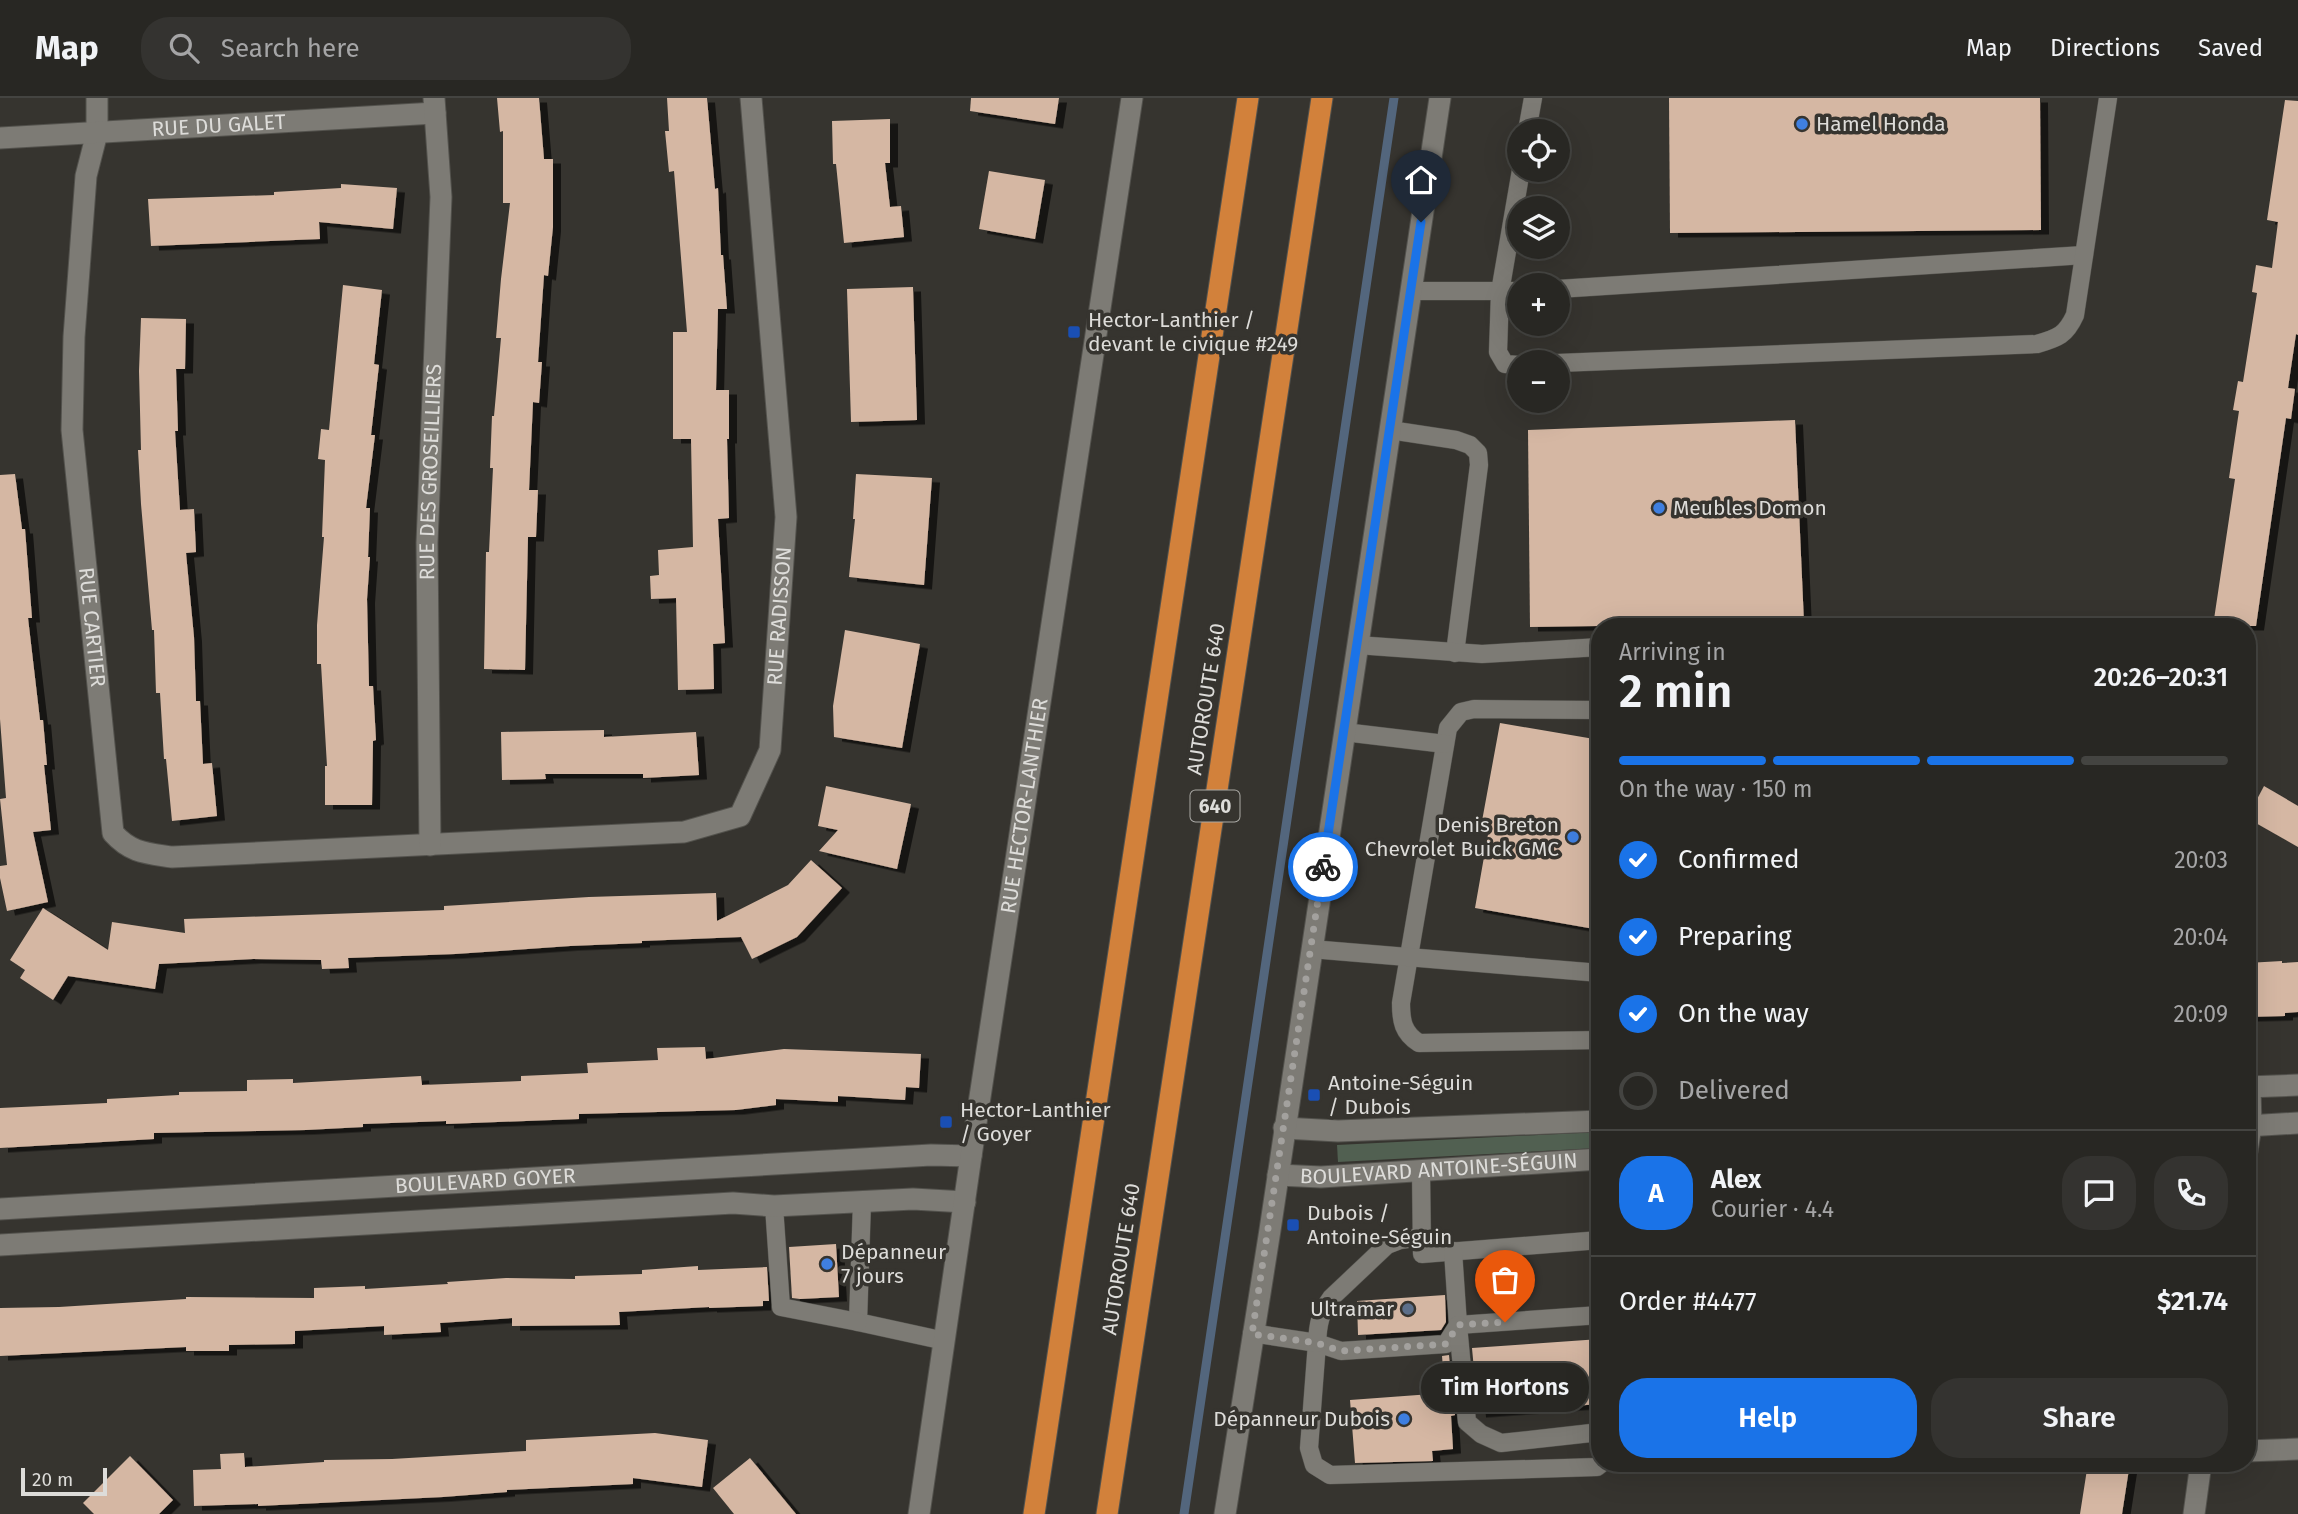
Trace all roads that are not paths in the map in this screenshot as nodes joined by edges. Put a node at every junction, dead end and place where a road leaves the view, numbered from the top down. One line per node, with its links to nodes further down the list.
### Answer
1 (97, 98): 11 (street, RUE CARTIER)
2 (751, 98): 28 (street, RUE RADISSON)
3 (1132, 98): 39 (street, RUE HECTOR-LANTHIER)
4 (1248, 98): 63 (highway)
5 (1322, 98): 64 (highway, AUTOROUTE 640 / 640)
6 (1440, 98): 16 (street)
7 (1533, 98): 10 (lane)
8 (2108, 98): 14 (lane)
9 (435, 105): 11 (street, RUE DU GALET); 28 (street, RUE DES GROSEILLIERS)
10 (1529, 119)
11 (97, 133): 12 (street, RUE DU GALET); 28 (street, RUE CARTIER)
12 (0, 138)
13 (1519, 182): 17 (lane)
14 (2084, 255): 15 (lane); 19 (lane)
15 (1570, 288)
16 (1411, 291): 17 (lane); 21 (street)
17 (1500, 292): 18 (lane); 20 (lane)
18 (1507, 292)
19 (1570, 363)
20 (1507, 364)
21 (1390, 430): 22 (street); 24 (lane)
22 (1357, 645): 24 (lane); 26 (street)
23 (1591, 648): 24 (lane)
24 (1455, 653)
25 (1591, 710): 27 (lane)
26 (1344, 732): 27 (lane); 29 (street)
27 (1445, 744): 30 (lane)
28 (430, 845)
29 (1311, 949): 30 (lane); 38 (street)
30 (1409, 957): 31 (lane); 32 (lane)
31 (1591, 972)
32 (1591, 1040)
33 (2298, 1085): 34 (street)
34 (2256, 1087)
35 (1591, 1121): 38 (street, BOULEVARD ANTOINE-SÉGUIN)
36 (2298, 1123): 37 (street)
37 (2256, 1126)
38 (1284, 1128): 42 (street)
39 (971, 1156): 44 (street, RUE HECTOR-LANTHIER); 46 (street, BOULEVARD GOYER)
40 (1591, 1160): 41 (street, BOULEVARD ANTOINE-SÉGUIN)
41 (1421, 1170): 42 (street, BOULEVARD ANTOINE-SÉGUIN); 47 (lane)
42 (1278, 1175): 54 (street)
43 (862, 1202): 44 (street, BOULEVARD GOYER); 45 (street, BOULEVARD GOYER); 52 (lane)
44 (965, 1202): 55 (street, RUE HECTOR-LANTHIER)
45 (774, 1206): 49 (street, BOULEVARD GOYER); 52 (lane)
46 (0, 1209)
47 (1422, 1237): 50 (lane); 56 (lane)
48 (1591, 1241): 50 (lane)
49 (0, 1245)
50 (1453, 1251): 53 (lane)
51 (1591, 1316): 53 (lane)
52 (858, 1322): 55 (lane)
53 (1458, 1325): 56 (lane); 57 (lane)
54 (1252, 1334): 56 (lane); 65 (street)
55 (945, 1341): 62 (street, RUE HECTOR-LANTHIER)
56 (1317, 1343): 60 (lane)
57 (1591, 1433)
58 (2298, 1449): 59 (street)
59 (2256, 1451)
60 (1591, 1466)
61 (2200, 1472): 66 (street)
62 (919, 1514)
63 (1034, 1514)
64 (1107, 1514)
65 (1225, 1514)
66 (2194, 1514)

